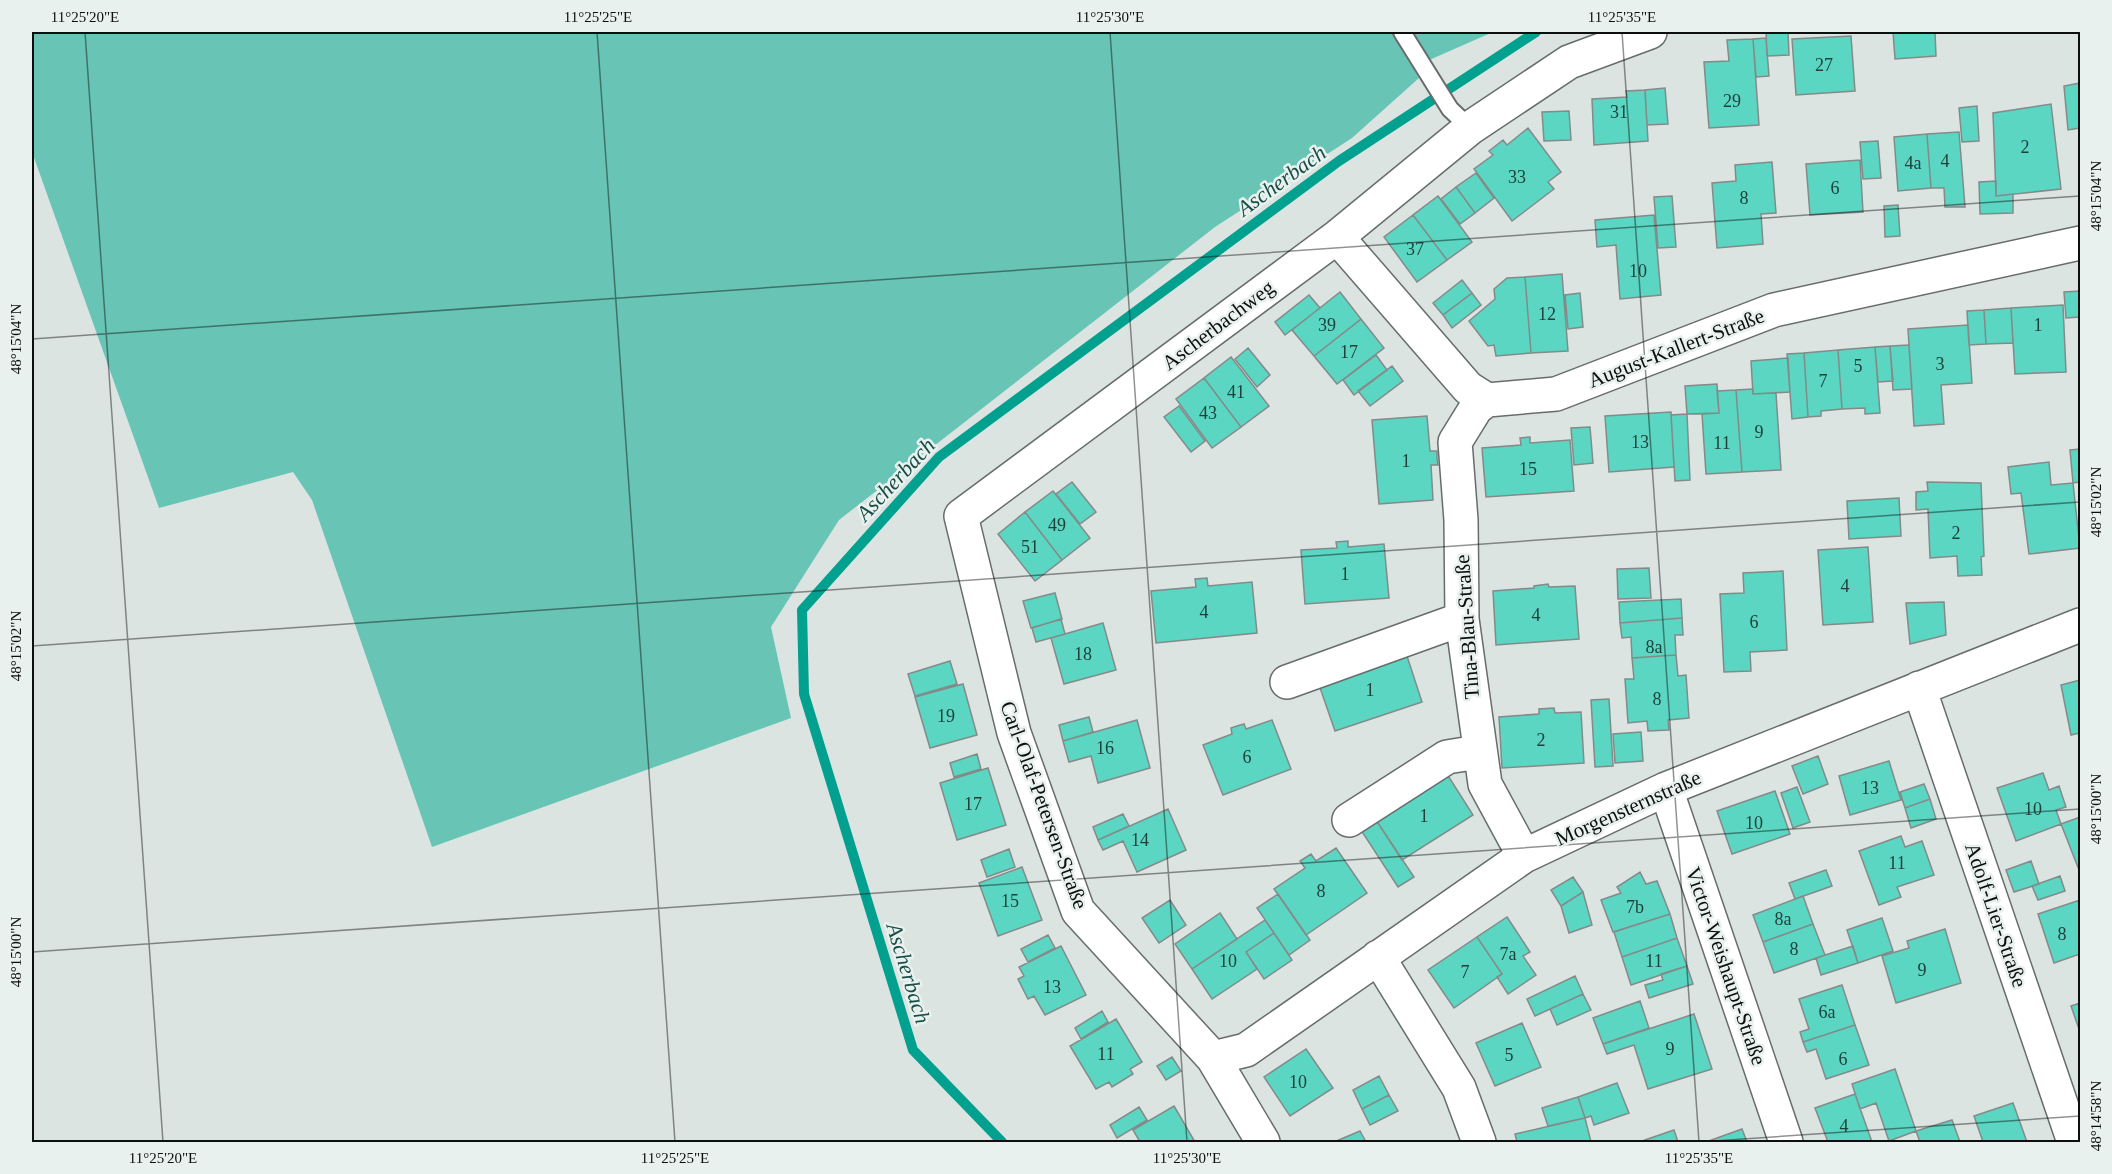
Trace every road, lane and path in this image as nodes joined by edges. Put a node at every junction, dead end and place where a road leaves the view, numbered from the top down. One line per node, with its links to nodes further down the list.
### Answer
1 (1402, 32): 3 (lane)
2 (1650, 32): 3 (street, Ascherbachweg)
3 (1460, 119): 4 (street, Ascherbachweg)
4 (1337, 237): 6 (street); 7 (street, Ascherbachweg)
5 (2080, 243): 6 (street, August-Kallert-Straße)
6 (1487, 399): 8 (street, Tina-Blau-Straße)
7 (961, 516): 17 (street, Carl-Olaf-Petersen-Straße)
8 (1462, 619): 10 (street); 12 (street, Tina-Blau-Straße)
9 (2080, 625): 11 (street, Morgensternstraße)
10 (1287, 682)
11 (1918, 688): 13 (street, Morgensternstraße); 21 (street, Adolf-Lier-Straße)
12 (1478, 752): 14 (street); 15 (street, Tina-Blau-Straße)
13 (1666, 789): 15 (street, Morgensternstraße); 20 (street, Victor-Weishaupt-Straße)
14 (1349, 820)
15 (1524, 856): 16 (street, Morgensternstraße)
16 (1377, 957): 17 (street, Morgensternstraße); 19 (street)
17 (1213, 1058): 18 (street, Carl-Olaf-Petersen-Straße)
18 (1263, 1143)
19 (1479, 1143)
20 (1786, 1143)
21 (2074, 1143)

